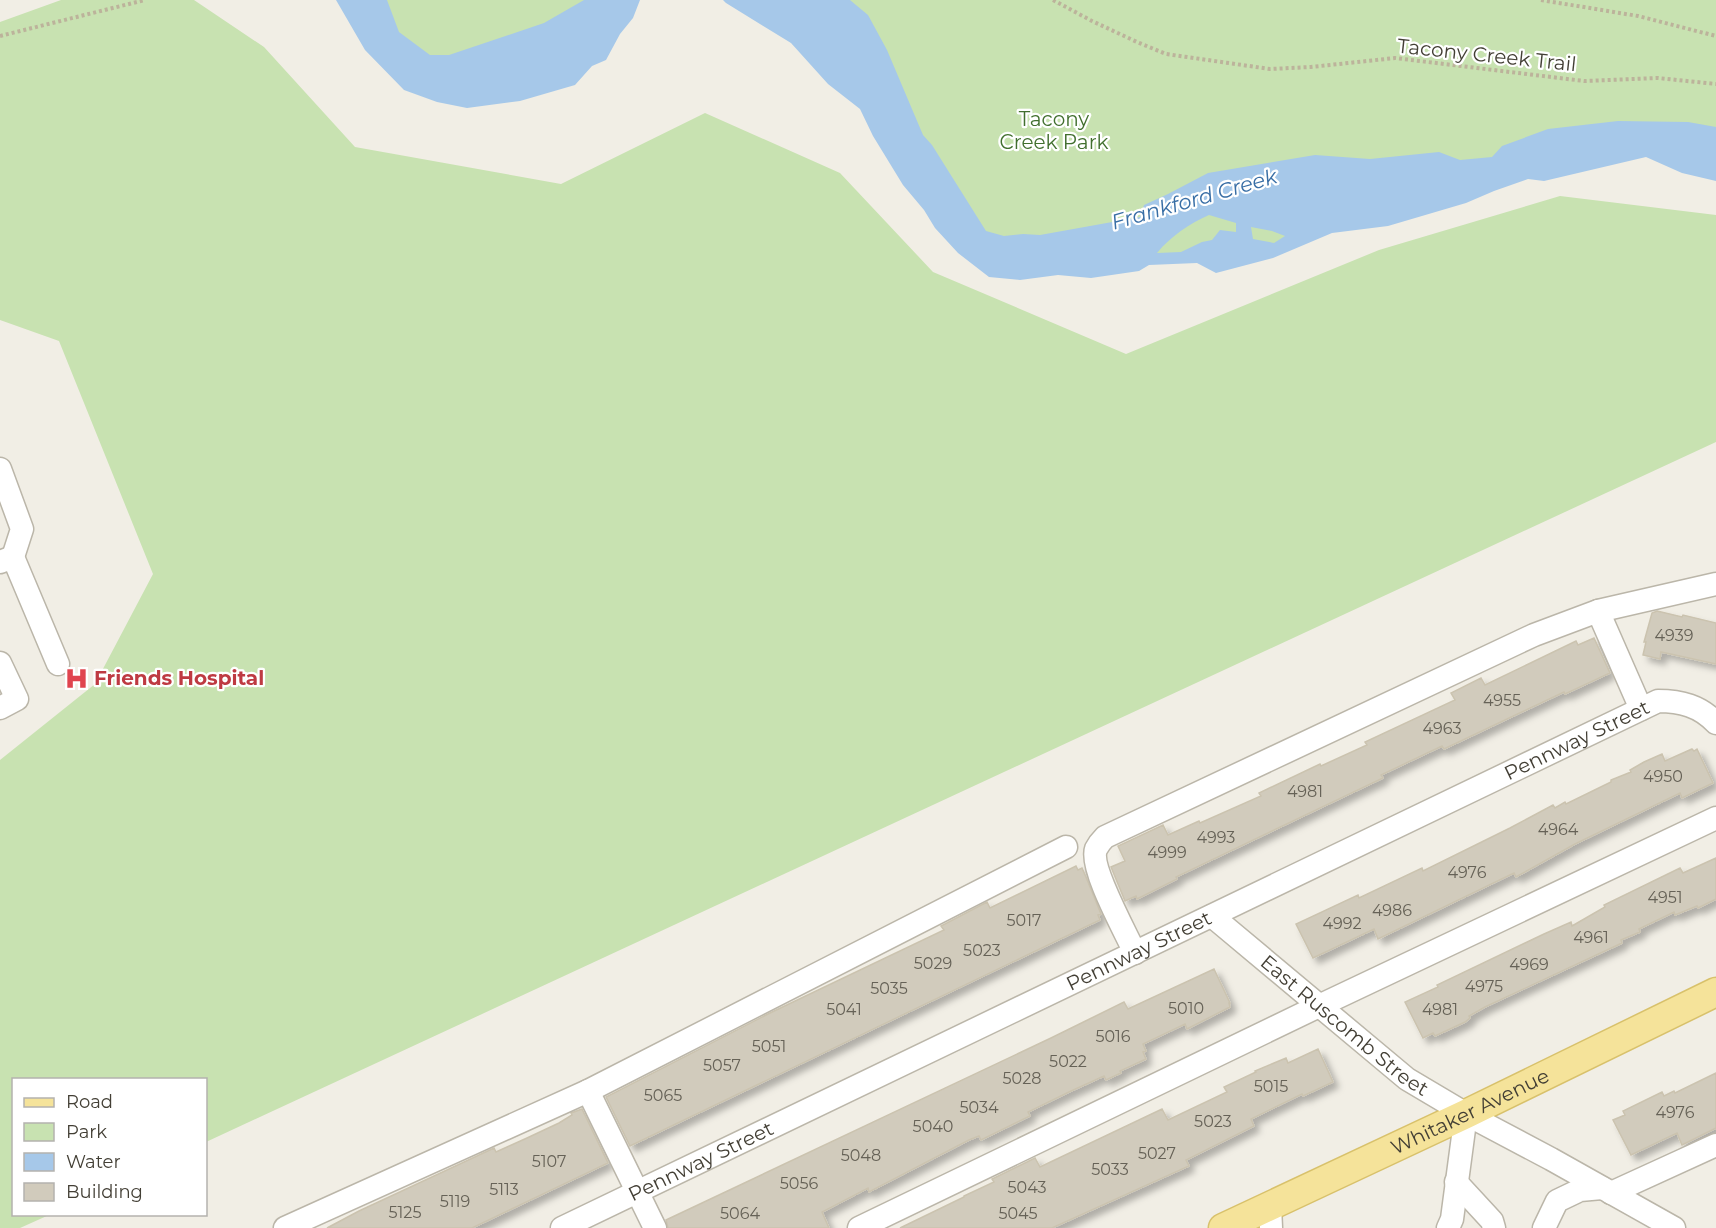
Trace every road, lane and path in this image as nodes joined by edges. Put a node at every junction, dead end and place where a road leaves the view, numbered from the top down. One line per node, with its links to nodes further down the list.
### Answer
1 (145, 0): 4 (path)
2 (1053, 0): 6 (path, Tacony Creek Trail)
3 (1541, 0): 5 (path)
4 (0, 36)
5 (1716, 36)
6 (1716, 84)
7 (0, 469): 8 (street)
8 (6, 560): 12 (street)
9 (1716, 584): 10 (street)
10 (1598, 611): 14 (street); 19 (street)
11 (0, 663): 13 (street)
12 (58, 664)
13 (0, 708)
14 (1641, 709): 15 (street, Pennway Street); 18 (street, Pennway Street)
15 (1716, 723)
16 (1716, 818): 21 (street)
17 (1066, 847): 22 (street)
18 (1212, 916): 19 (street, Pennway Street); 21 (street, East Ruscomb Street)
19 (1135, 953): 27 (street, Pennway Street)
20 (1716, 993): 23 (main road, Whitaker Avenue)
21 (1319, 1006): 23 (street, East Ruscomb Street); 32 (street)
22 (588, 1091): 27 (street); 29 (street)
23 (1466, 1114): 25 (street); 26 (street, East Ruscomb Street); 28 (main road, Whitaker Avenue)
24 (1716, 1145): 26 (street)
25 (1456, 1182): 34 (street); 35 (street)
26 (1607, 1190): 36 (street); 37 (street, East Ruscomb Street)
27 (636, 1192): 30 (street, Pennway Street); 31 (street)
28 (1270, 1217): 33 (main road, Whitaker Avenue)
29 (285, 1228)
30 (562, 1228)
31 (655, 1228)
32 (859, 1228)
33 (1223, 1228)
34 (1448, 1228)
35 (1494, 1228)
36 (1544, 1228)
37 (1674, 1228)

